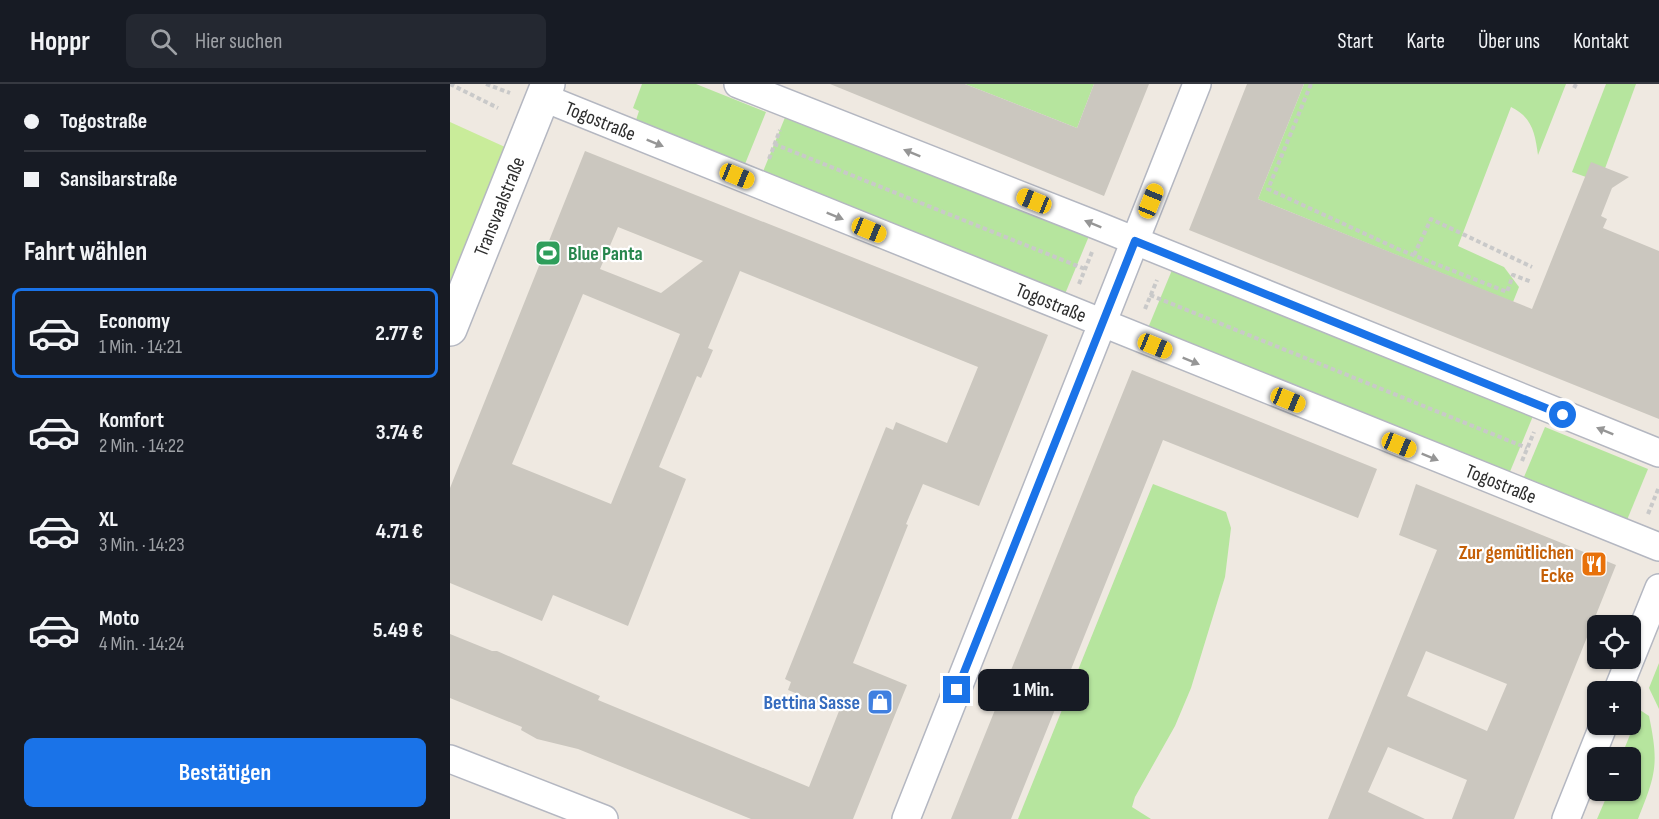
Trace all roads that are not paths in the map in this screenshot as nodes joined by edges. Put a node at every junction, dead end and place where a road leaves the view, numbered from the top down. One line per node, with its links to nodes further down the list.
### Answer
1 (738, 84): 4 (street, one-way to 1)
2 (1197, 84): 4 (street)
3 (545, 91): 5 (street, Togostraße, one-way to 5); 6 (street, Transvaalstraße)
4 (1135, 241): 5 (street); 7 (street, one-way to 4)
5 (1102, 325): 8 (street, Togostraße, one-way to 8); 14 (street)
6 (450, 329)
7 (1659, 453)
8 (1659, 548)
9 (1659, 588): 10 (street)
10 (1621, 681)
11 (1600, 735): 15 (street)
12 (450, 759): 13 (street)
13 (604, 819)
14 (906, 819)
15 (1566, 819)

